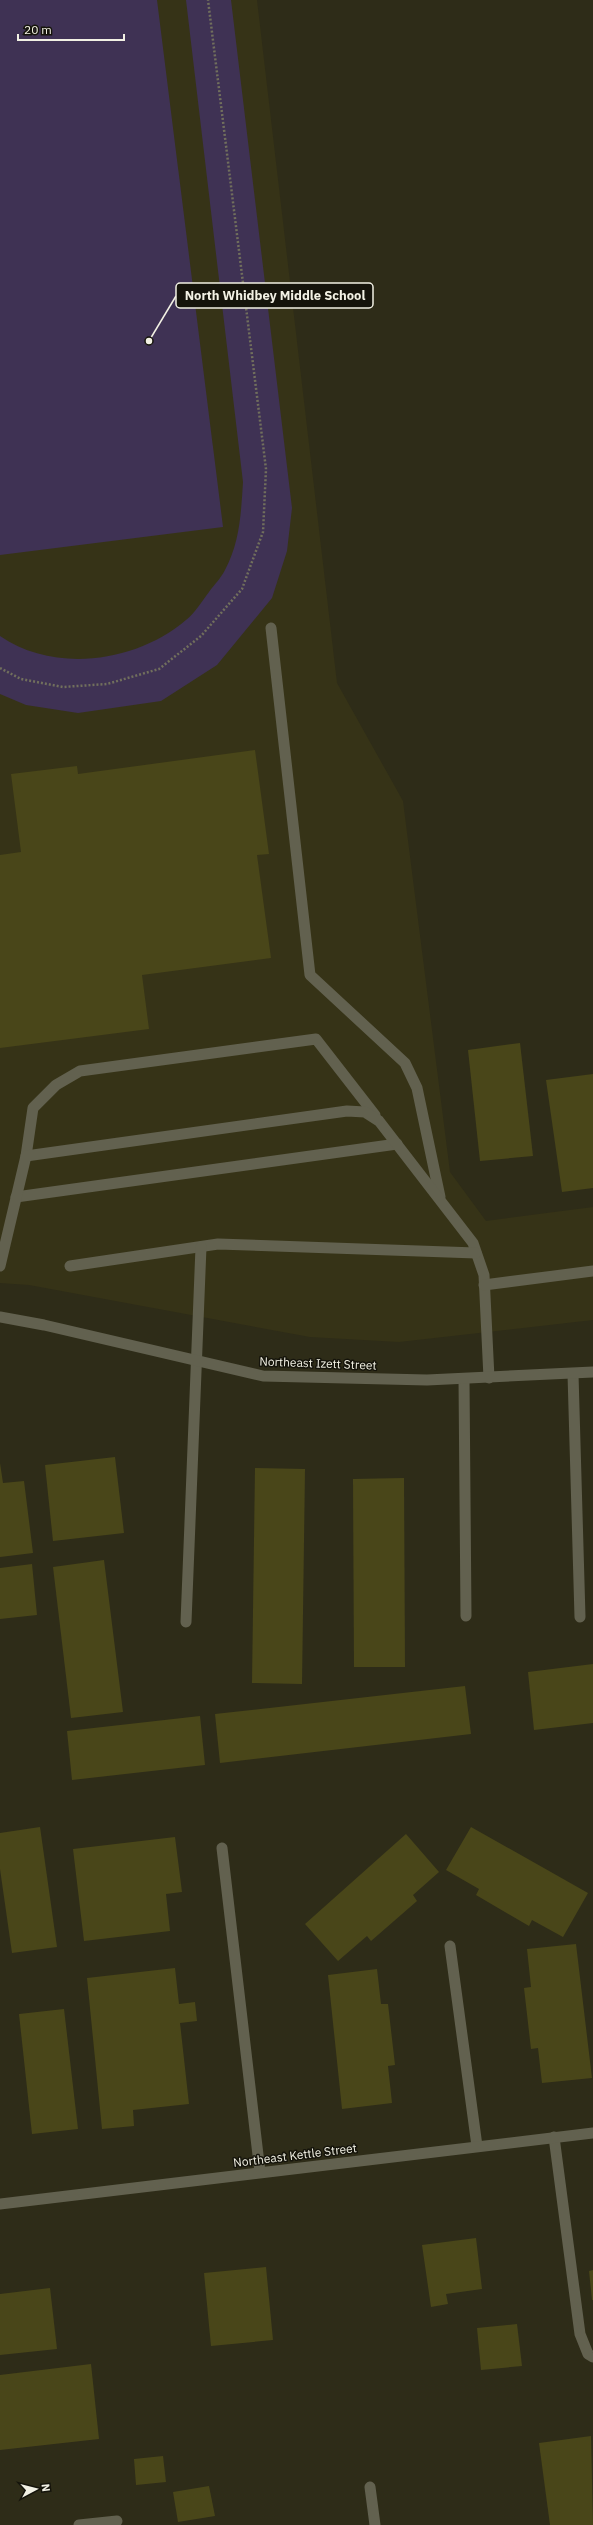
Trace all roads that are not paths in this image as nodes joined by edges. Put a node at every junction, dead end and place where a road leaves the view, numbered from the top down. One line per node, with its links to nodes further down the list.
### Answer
1 (271, 628): 6 (street)
2 (379, 1121): 3 (street); 4 (street); 4 (street)
3 (397, 1144): 5 (street); 6 (street)
4 (26, 1156): 5 (street)
5 (16, 1197): 9 (street)
6 (441, 1201): 8 (street)
7 (201, 1247): 8 (street); 10 (street); 14 (street)
8 (476, 1253): 12 (street)
9 (0, 1266)
10 (70, 1266)
11 (593, 1271): 12 (street)
12 (484, 1285): 17 (street)
13 (0, 1317): 14 (street, Northeast Izett Street)
14 (196, 1361): 18 (street, Northeast Izett Street); 21 (street)
15 (593, 1372): 16 (street, Northeast Izett Street)
16 (573, 1374): 17 (street, Northeast Izett Street); 20 (street)
17 (489, 1378): 18 (street, Northeast Izett Street)
18 (464, 1379): 19 (street)
19 (466, 1616)
20 (580, 1618)
21 (186, 1622)
22 (222, 1848): 27 (street)
23 (450, 1946): 26 (street)
24 (593, 2133): 25 (street, Northeast Kettle Street)
25 (554, 2137): 26 (street, Northeast Kettle Street); 29 (street)
26 (477, 2146): 27 (street, Northeast Kettle Street)
27 (260, 2172): 28 (street, Northeast Kettle Street)
28 (0, 2204)
29 (593, 2357)
30 (370, 2487): 33 (street)
31 (116, 2521): 32 (street)
32 (79, 2525)
33 (375, 2525)

